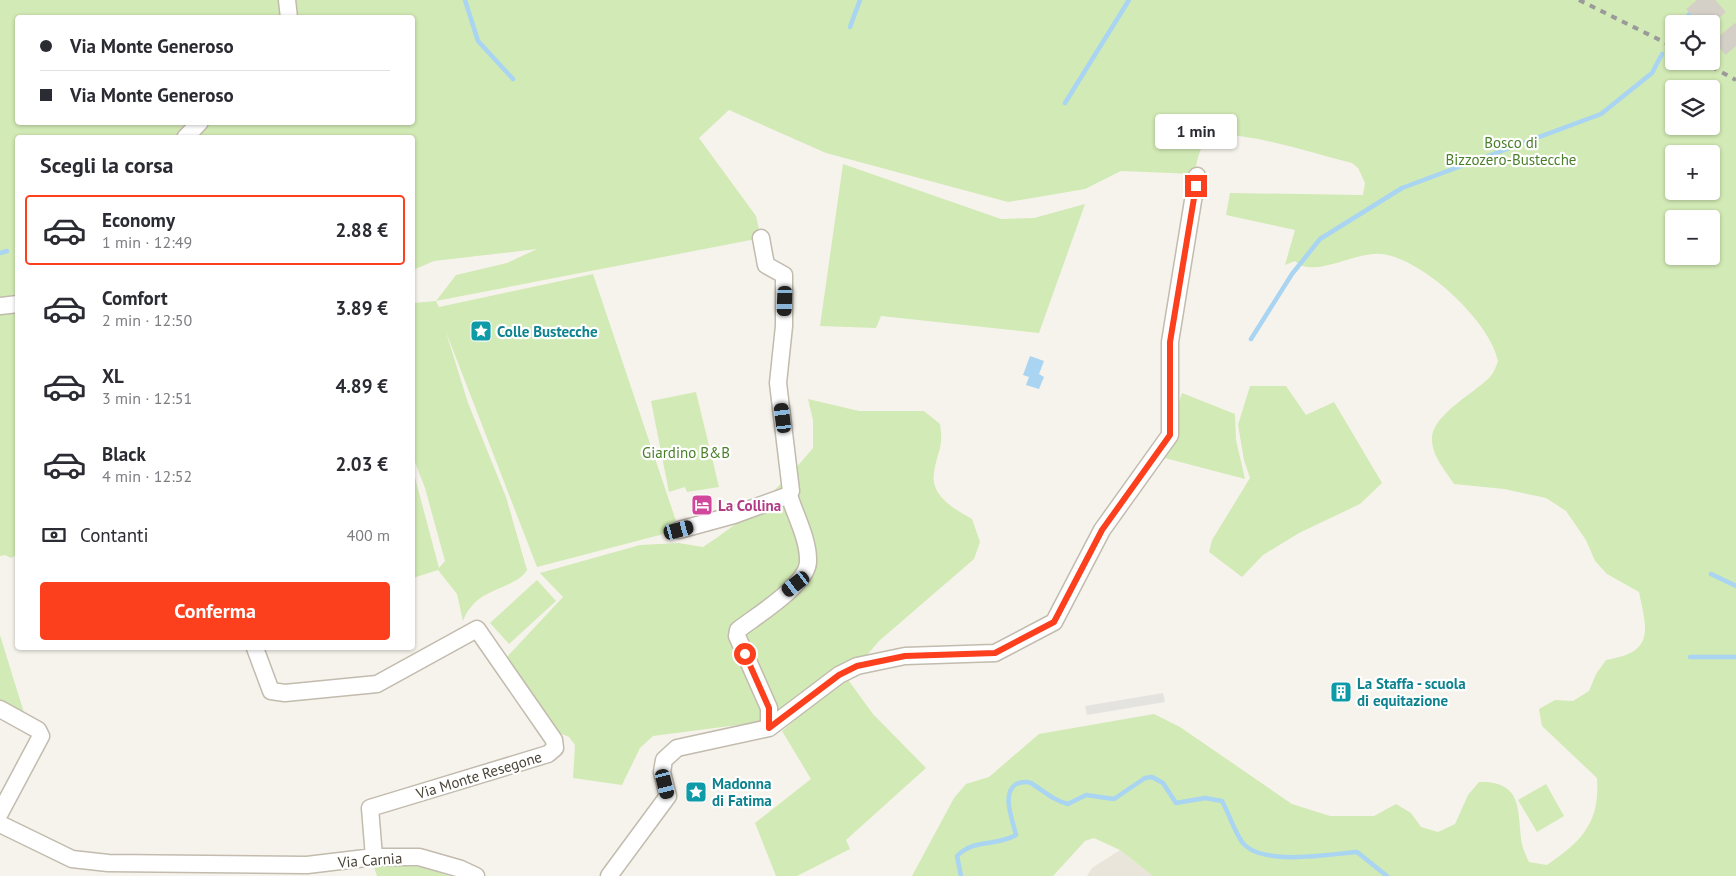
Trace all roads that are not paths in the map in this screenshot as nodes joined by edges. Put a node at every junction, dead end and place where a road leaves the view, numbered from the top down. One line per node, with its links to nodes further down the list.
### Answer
1 (287, 0): 2 (street)
2 (289, 15)
3 (197, 125): 4 (street)
4 (188, 135)
5 (1197, 176): 13 (street)
6 (761, 238): 9 (street)
7 (15, 304): 8 (street)
8 (0, 306)
9 (789, 495): 10 (street); 13 (street)
10 (679, 530)
11 (256, 650): 16 (street, Via Monte Resegone)
12 (0, 709): 14 (street)
13 (769, 728): 18 (street)
14 (0, 813)
15 (0, 824): 16 (street, Via Carnia)
16 (374, 857): 17 (street, Via Carnia)
17 (476, 876)
18 (609, 876)

